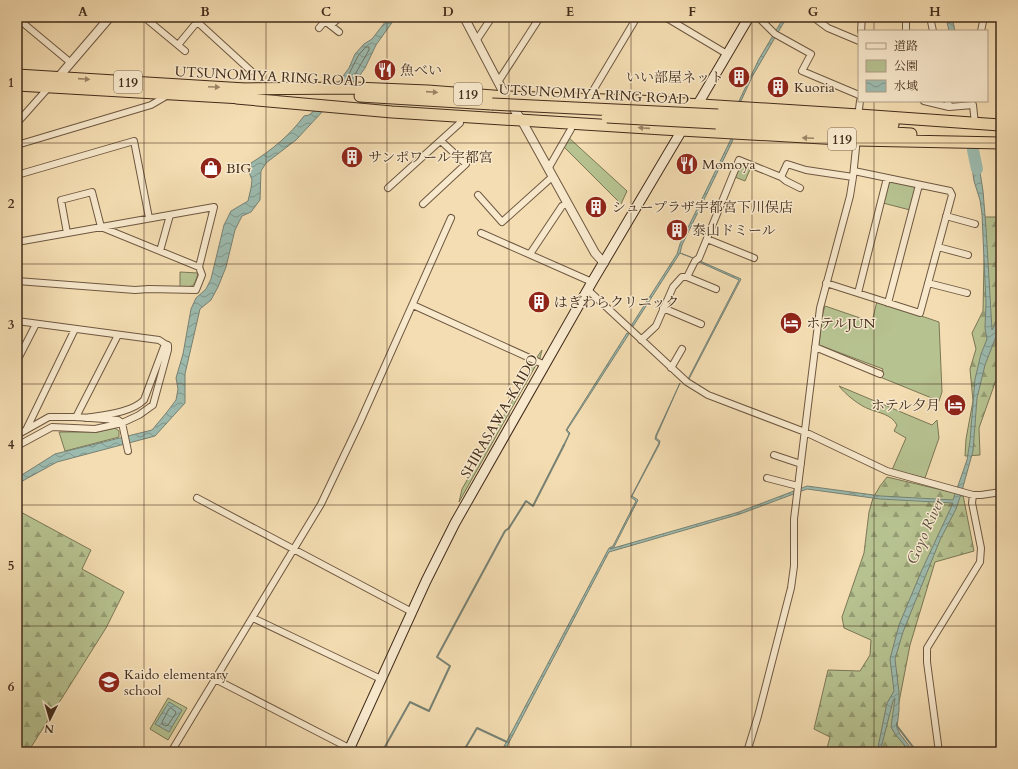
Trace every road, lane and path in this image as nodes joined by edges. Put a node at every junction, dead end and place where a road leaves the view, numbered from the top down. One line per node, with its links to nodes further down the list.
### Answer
1 (110, 17): 31 (street)
2 (144, 17): 28 (street)
3 (192, 17): 18 (street)
4 (340, 17): 19 (street)
5 (464, 17): 26 (street)
6 (492, 17): 26 (street)
7 (540, 17): 35 (street)
8 (638, 17): 42 (street)
9 (665, 17): 30 (street)
10 (749, 17): 30 (main road, SHIRASAWA-KAIDO)
11 (758, 17): 40 (street)
12 (814, 17): 27 (street)
13 (862, 17): 17 (street); 21 (street)
14 (930, 17): 17 (street); 23 (street)
15 (984, 17): 24 (street)
16 (17, 18): 31 (street)
17 (906, 18): 22 (street)
18 (197, 22): 28 (street); 32 (street)
19 (331, 25): 20 (street); 25 (street)
20 (318, 28)
21 (862, 30)
22 (906, 30)
23 (933, 30)
24 (981, 30)
25 (338, 32)
26 (476, 41): 35 (street)
27 (858, 41)
28 (178, 45): 29 (street)
29 (185, 51)
30 (726, 54): 47 (main road, SHIRASAWA-KAIDO)
31 (70, 63): 34 (street)
32 (251, 71)
33 (17, 75): 34 (highway, UTSUNOMIYA RING ROAD / 119)
34 (58, 77): 37 (street); 38 (highway, UTSUNOMIYA RING ROAD / 119, one-way to 38)
35 (498, 82): 41 (street)
36 (17, 85): 37 (highway, UTSUNOMIYA RING ROAD / 119)
37 (49, 87): 39 (highway, UTSUNOMIYA RING ROAD / 119); 52 (street)
38 (237, 93): 39 (highway, UTSUNOMIYA RING ROAD / 119); 41 (highway, 119, one-way to 41); 49 (highway, 119); 50 (highway, UTSUNOMIYA RING ROAD / 119, bridge)
39 (170, 94): 61 (street)
40 (858, 95)
41 (506, 97): 42 (highway, 119); 51 (street)
42 (588, 100): 47 (highway, 119)
43 (860, 102): 48 (street)
44 (932, 102): 45 (street)
45 (948, 104): 46 (street)
46 (972, 104): 54 (street)
47 (697, 106): 48 (highway, 119); 56 (main road, SHIRASAWA-KAIDO)
48 (858, 116): 54 (highway, 119)
49 (460, 117): 51 (highway, 119); 59 (street)
50 (717, 119): 55 (highway, UTSUNOMIYA RING ROAD / 119); 58 (highway, UTSUNOMIYA RING ROAD / 119)
51 (522, 121): 53 (highway, 119); 62 (street)
52 (17, 123)
53 (571, 123): 56 (highway, 119, one-way to 53); 62 (street)
54 (975, 124): 55 (highway, 119)
55 (1001, 129)
56 (682, 131): 57 (highway, 119, one-way to 56); 88 (main road, SHIRASAWA-KAIDO)
57 (857, 137): 60 (highway, 119); 63 (street)
58 (1001, 139)
59 (441, 141): 68 (street); 71 (street)
60 (1001, 143)
61 (17, 145)
62 (550, 173): 70 (street); 72 (street)
63 (854, 174): 65 (street); 66 (street); 92 (street)
64 (17, 175): 75 (street)
65 (781, 177): 69 (street); 81 (street)
66 (887, 178): 67 (street); 96 (street)
67 (919, 184): 74 (street); 98 (street)
68 (388, 188)
69 (800, 188)
70 (478, 195)
71 (423, 204)
72 (567, 204): 85 (street); 88 (street)
73 (170, 215): 75 (street); 84 (street); 89 (street)
74 (946, 216): 77 (street); 83 (street)
75 (149, 218): 78 (street)
76 (450, 218): 99 (street)
77 (975, 224)
78 (101, 227): 79 (street); 79 (street); 84 (street)
79 (67, 233): 82 (street)
80 (481, 233): 85 (street)
81 (707, 239): 87 (street); 90 (street)
82 (17, 242)
83 (938, 247): 86 (street); 93 (street)
84 (160, 251): 89 (street)
85 (530, 254): 94 (street)
86 (968, 255)
87 (754, 258)
88 (604, 263): 94 (main road, SHIRASAWA-KAIDO)
89 (199, 267): 91 (street)
90 (687, 277): 95 (street); 100 (street)
91 (17, 281)
92 (826, 283): 96 (street); 108 (street)
93 (928, 283): 97 (street); 98 (street)
94 (590, 286): 106 (street); 111 (main road, SHIRASAWA-KAIDO)
95 (716, 289)
96 (858, 293): 98 (street)
97 (967, 293)
98 (888, 303)
99 (413, 305): 111 (street); 129 (street)
100 (663, 308): 103 (street); 106 (street)
101 (17, 320): 102 (street)
102 (36, 324): 104 (street); 110 (street)
103 (701, 324)
104 (75, 329): 105 (street); 117 (street)
105 (118, 335): 107 (street); 114 (street)
106 (640, 340): 112 (street)
107 (165, 344): 115 (street); 116 (street)
108 (815, 347): 113 (street); 118 (street)
109 (682, 348): 112 (street)
110 (17, 361)
111 (545, 365): 130 (main road, SHIRASAWA-KAIDO)
112 (671, 368): 118 (street)
113 (880, 374)
114 (76, 417): 115 (street); 117 (street)
115 (86, 418): 116 (street)
116 (122, 424): 120 (street); 121 (street)
117 (26, 430): 119 (street)
118 (804, 432): 123 (street); 127 (street)
119 (17, 435)
120 (17, 446)
121 (128, 451)
122 (774, 455): 123 (street)
123 (801, 464): 125 (street)
124 (767, 478): 125 (street)
125 (798, 486): 136 (street)
126 (1001, 492): 127 (street)
127 (973, 495): 137 (street)
128 (197, 498): 129 (street)
129 (294, 550): 130 (street); 131 (street)
130 (412, 612): 133 (main road, SHIRASAWA-KAIDO)
131 (253, 618): 132 (street); 133 (street)
132 (215, 679): 134 (street); 135 (street)
133 (381, 679): 134 (main road, SHIRASAWA-KAIDO)
134 (349, 750)
135 (171, 752)
136 (747, 752)
137 (939, 752)

